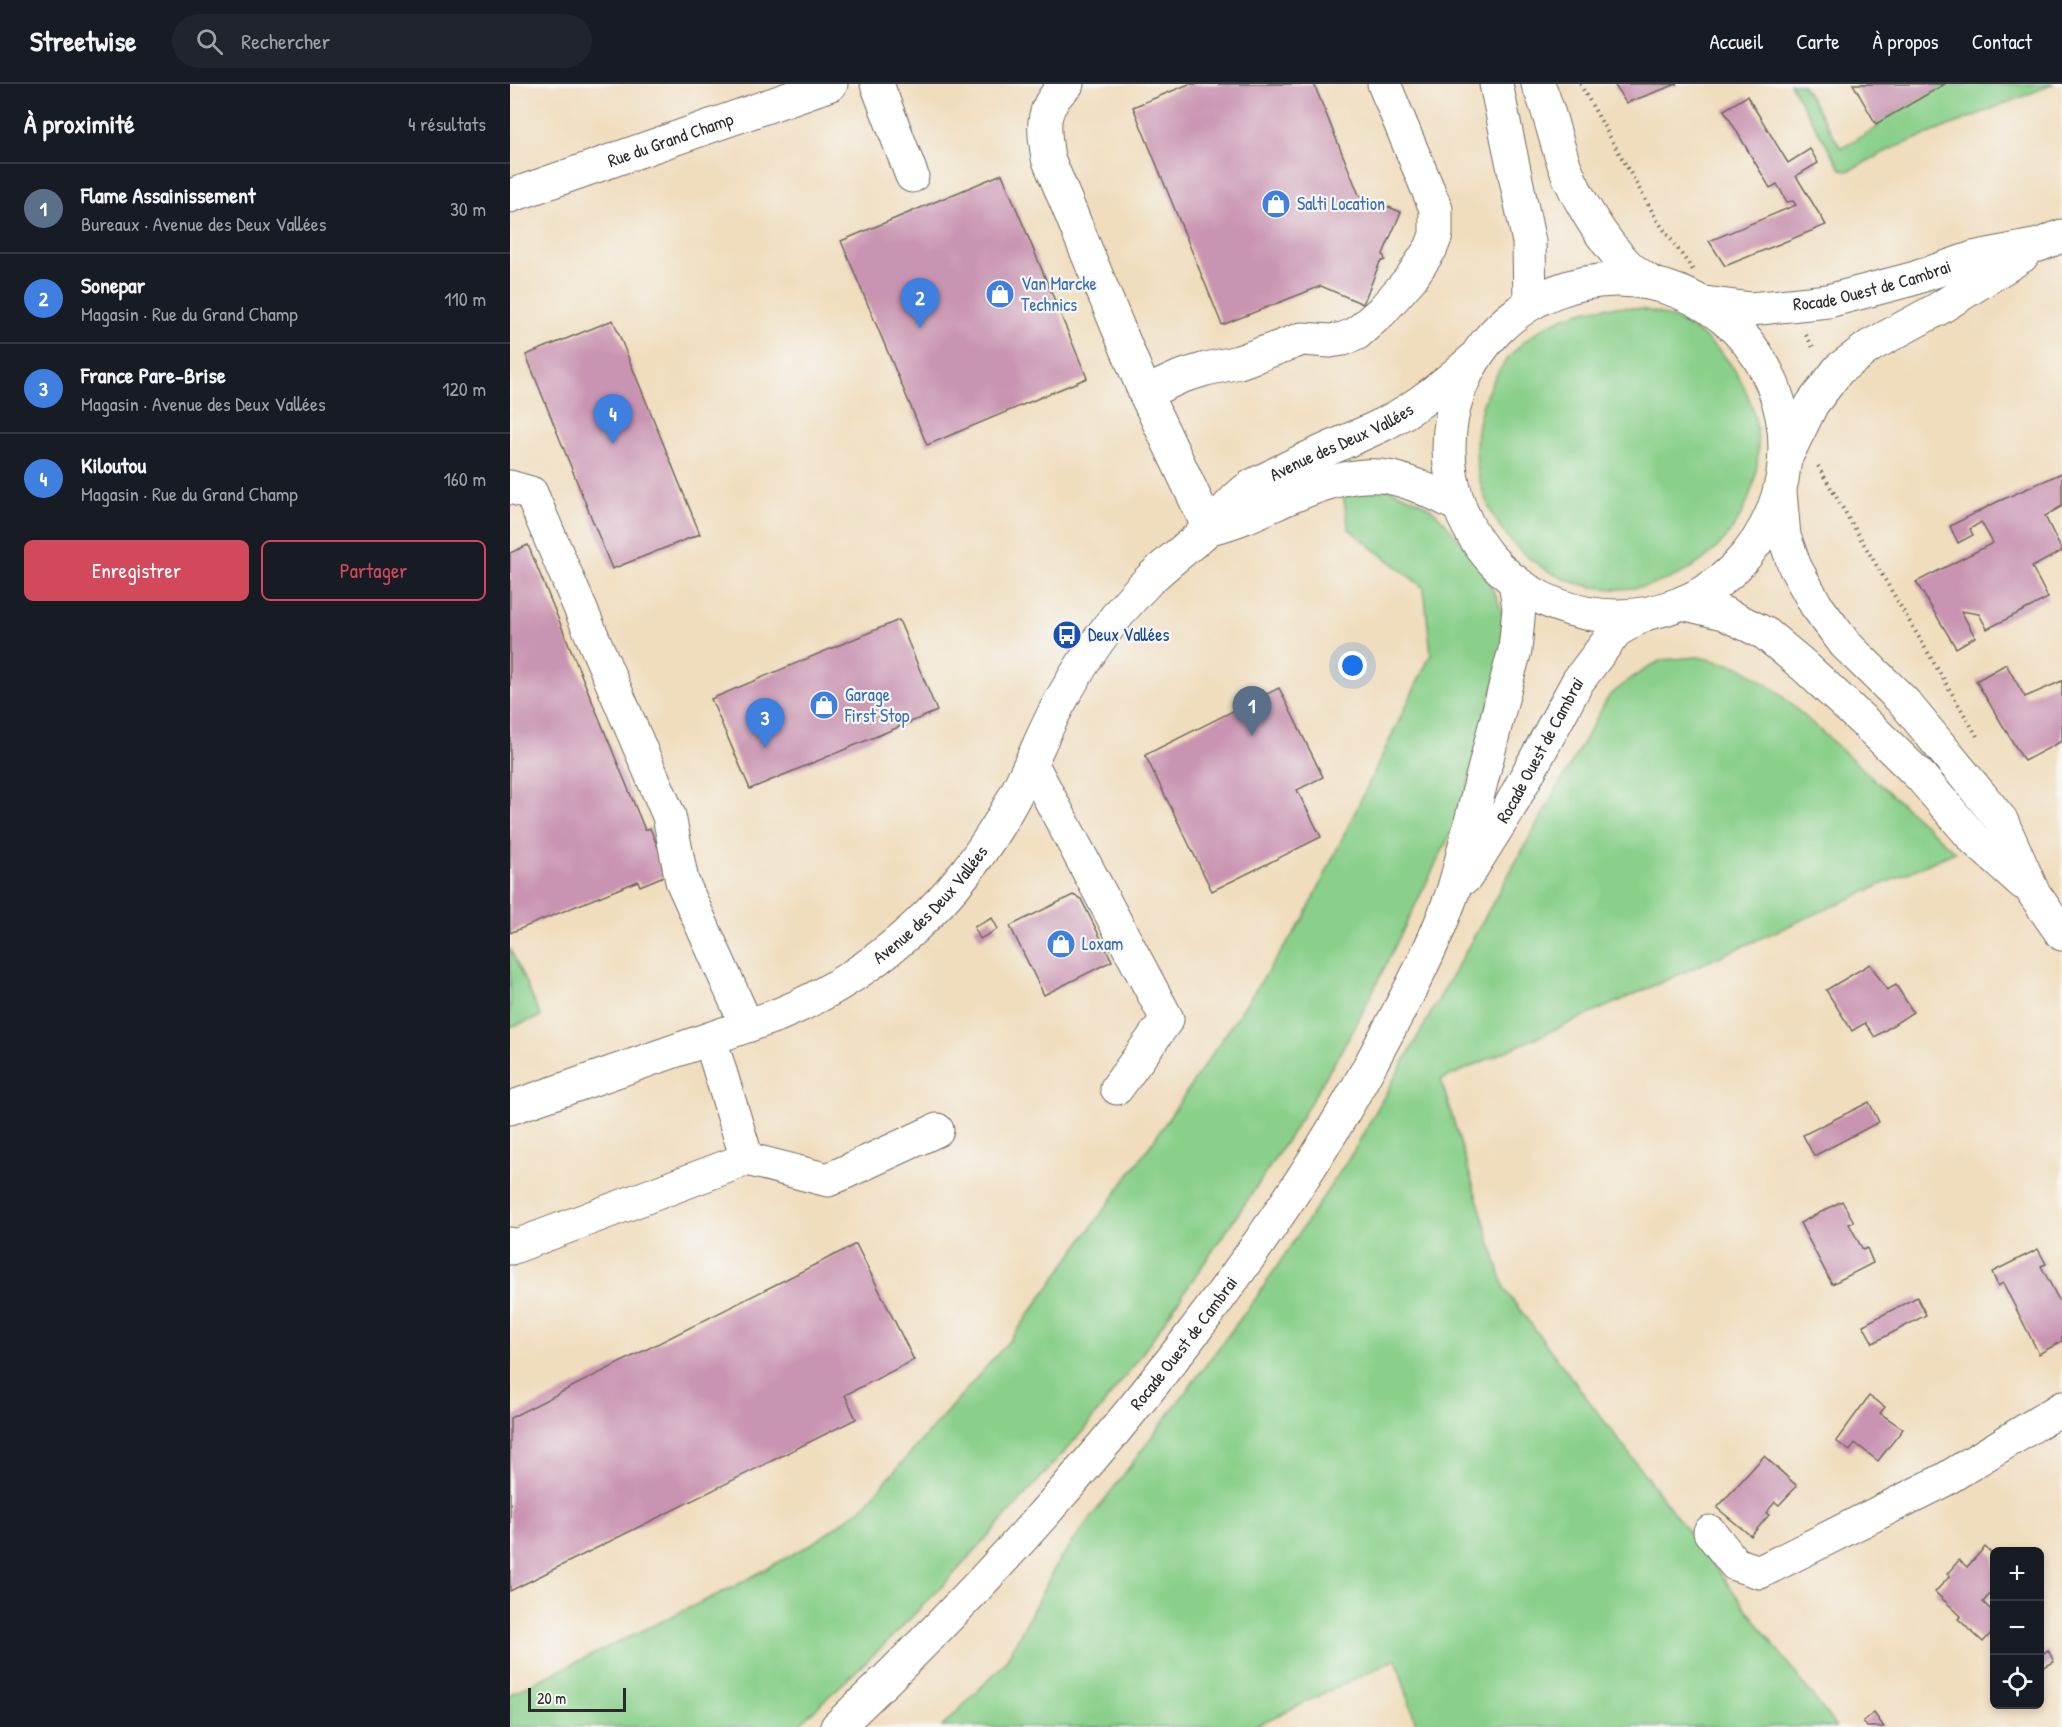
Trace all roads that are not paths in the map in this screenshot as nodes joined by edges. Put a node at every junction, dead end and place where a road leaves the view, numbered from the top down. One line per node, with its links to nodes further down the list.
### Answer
1 (831, 84): 8 (main road, Rue du Grand Champ)
2 (877, 84): 7 (main road)
3 (1067, 84): 14 (main road)
4 (1384, 84): 14 (main road)
5 (1496, 84): 12 (main road)
6 (1538, 84): 10 (main road)
7 (912, 176)
8 (510, 196)
9 (2051, 241): 11 (main road, Rocade Ouest de Cambrai); 15 (main road, Rocade Ouest de Cambrai)
10 (1653, 284): 11 (main road); 12 (main road)
11 (1698, 289): 15 (main road)
12 (1530, 304): 13 (main road)
13 (1476, 357): 18 (main road); 19 (main road, Avenue des Deux Vallées)
14 (1145, 393): 19 (main road)
15 (1800, 460): 17 (main road)
16 (510, 487): 27 (main road)
17 (1780, 492): 21 (main road); 24 (main road)
18 (1460, 506): 19 (main road, Avenue des Deux Vallées); 20 (main road)
19 (1209, 528): 23 (main road, Avenue des Deux Vallées)
20 (1515, 581): 22 (main road); 25 (main road, Rocade Ouest de Cambrai)
21 (1682, 603): 22 (main road); 24 (main road)
22 (1645, 614): 25 (main road, Rocade Ouest de Cambrai)
23 (1031, 763): 27 (main road, Avenue des Deux Vallées); 29 (main road)
24 (2033, 892): 26 (main road)
25 (1450, 901): 36 (main road, Rocade Ouest de Cambrai)
26 (2062, 934)
27 (747, 1026): 28 (main road, Avenue des Deux Vallées)
28 (710, 1040): 30 (main road, Avenue des Deux Vallées); 32 (main road)
29 (1117, 1088)
30 (510, 1108)
31 (937, 1130): 32 (main road)
32 (747, 1159): 33 (main road)
33 (510, 1247)
34 (2062, 1408): 35 (main road)
35 (1710, 1532)
36 (837, 1727)

